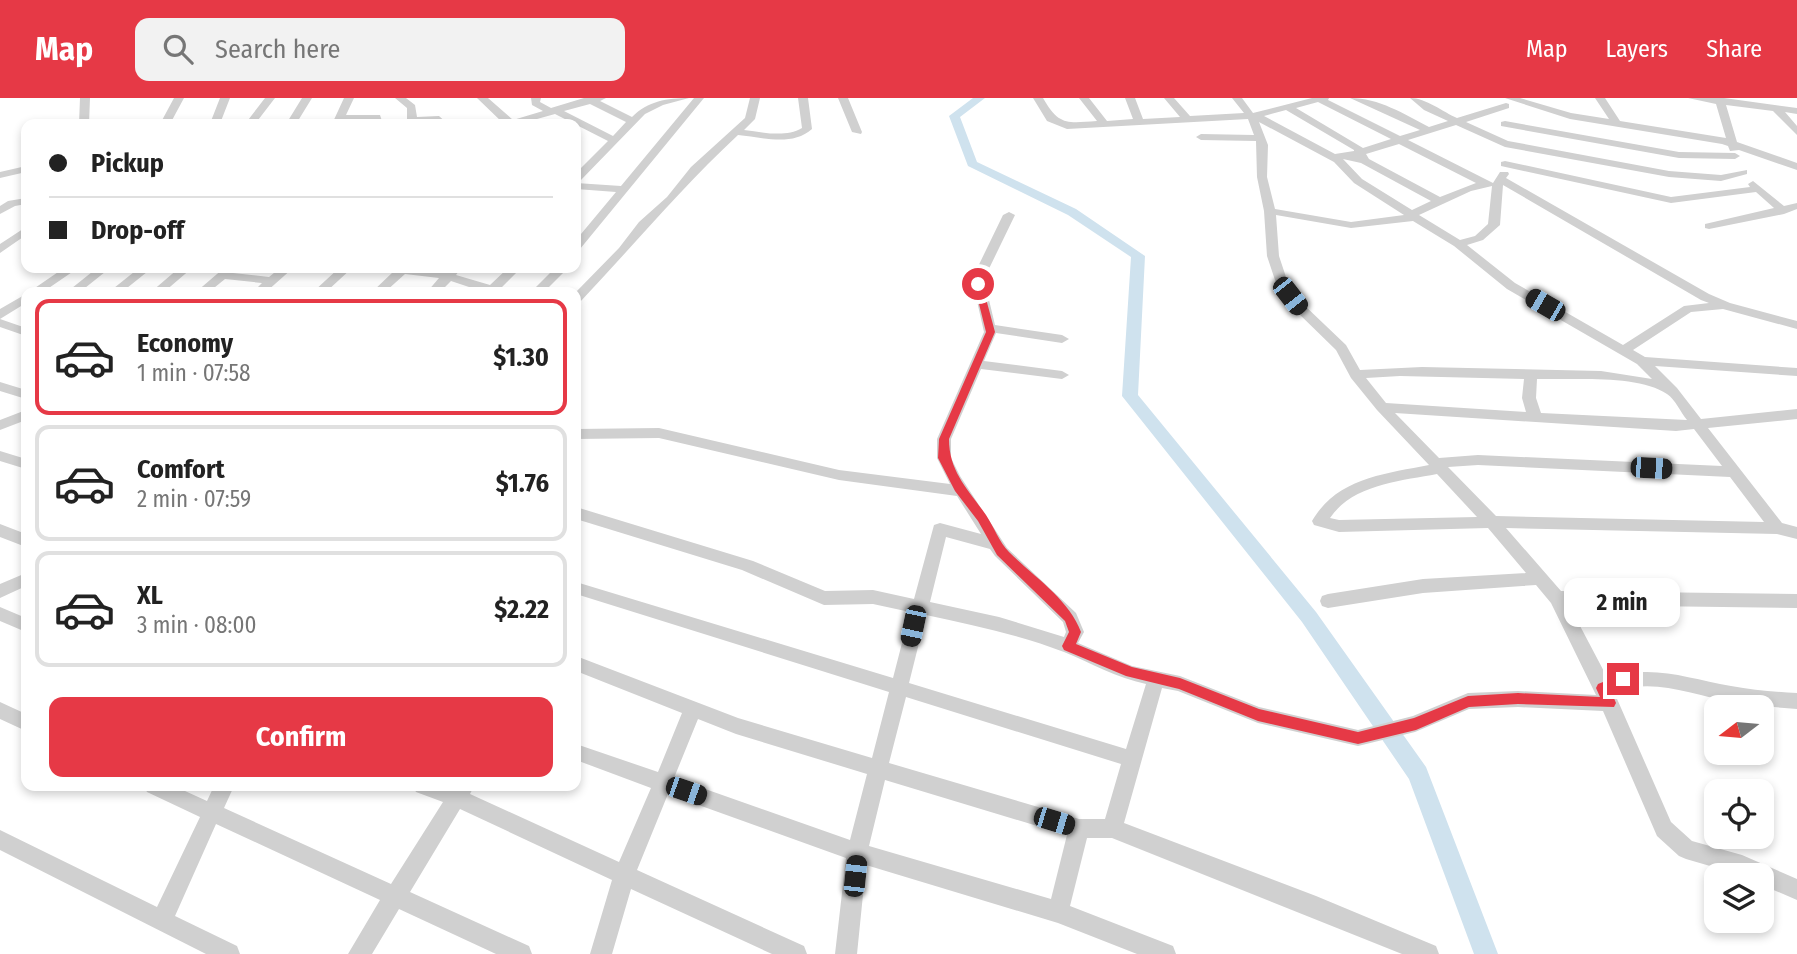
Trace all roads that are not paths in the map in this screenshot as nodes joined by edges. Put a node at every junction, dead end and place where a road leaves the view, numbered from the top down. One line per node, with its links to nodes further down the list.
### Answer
1 (85, 98): 33 (street)
2 (179, 98): 34 (street)
3 (225, 98): 35 (street)
4 (270, 98): 36 (street)
5 (307, 98): 37 (street)
6 (349, 98): 38 (street)
7 (400, 98): 41 (street)
8 (482, 98): 42 (street)
9 (537, 98): 30 (street)
10 (684, 98): 47 (street)
11 (699, 98): 76 (street)
12 (755, 98): 54 (street)
13 (803, 98): 54 (street)
14 (843, 98): 55 (street)
15 (1038, 98): 49 (street)
16 (1084, 98): 49 (street)
17 (1130, 98): 48 (street)
18 (1168, 98): 45 (street)
19 (1237, 98): 32 (street)
20 (1355, 98): 53 (street)
21 (1415, 98): 46 (street)
22 (1600, 98): 52 (street)
23 (1693, 98): 26 (street)
24 (593, 99): 30 (street); 47 (street)
25 (1321, 99): 28 (street); 59 (street)
26 (1720, 100): 29 (street); 63 (street)
27 (1508, 101): 46 (street); 50 (street); 52 (street)
28 (1287, 107): 32 (street); 66 (street)
29 (1776, 108): 31 (street); 56 (street)
30 (552, 111): 43 (street); 44 (street)
31 (1797, 111)
32 (1254, 115): 45 (street); 58 (street); 65 (street)
33 (85, 119)
34 (168, 119)
35 (217, 119)
36 (254, 119)
37 (295, 119)
38 (339, 119)
39 (355, 119): 40 (street)
40 (377, 119)
41 (412, 119)
42 (505, 119)
43 (527, 119)
44 (569, 119)
45 (1187, 119): 48 (street)
46 (1459, 120): 53 (street); 62 (street)
47 (632, 121): 60 (street)
48 (1139, 121): 49 (street)
49 (1104, 124)
50 (1505, 124): 61 (street); 62 (street)
51 (581, 125): 60 (street)
52 (1618, 125): 63 (street)
53 (1427, 130): 59 (street)
54 (737, 132): 118 (street)
55 (857, 132)
56 (1797, 132)
57 (1201, 137): 58 (street)
58 (1261, 138): 83 (street)
59 (1397, 139): 66 (street); 74 (street)
60 (614, 140): 72 (street)
61 (1609, 143): 64 (street); 70 (street)
62 (1505, 144): 67 (street); 70 (street)
63 (1734, 144): 64 (street); 68 (street)
64 (1735, 156): 71 (street)
65 (1339, 157): 66 (street); 86 (street)
66 (1364, 157): 79 (street)
67 (1505, 164): 74 (street); 78 (street)
68 (1797, 167)
69 (21, 170): 73 (street)
70 (1639, 170): 71 (street); 78 (street)
71 (1743, 172): 77 (street)
72 (581, 174)
73 (0, 175)
74 (1495, 182): 79 (street); 90 (street); 120 (street)
75 (581, 186): 76 (street)
76 (622, 188): 89 (street)
77 (1758, 189): 78 (street); 84 (street)
78 (1652, 196)
79 (1439, 201): 86 (street)
80 (21, 202): 82 (street)
81 (1797, 205): 84 (street)
82 (0, 211)
83 (1270, 211): 86 (street); 132 (street)
84 (1784, 211): 87 (street)
85 (1009, 215): 125 (street)
86 (1412, 216): 90 (street)
87 (1709, 226)
88 (21, 233): 91 (street)
89 (581, 241)
90 (1458, 244): 127 (street)
91 (0, 248)
92 (64, 273): 106 (street)
93 (98, 273): 107 (street)
94 (140, 273): 108 (street)
95 (180, 273): 109 (street)
96 (226, 273): 110 (street)
97 (237, 273): 105 (street)
98 (281, 273): 105 (street)
99 (340, 273): 112 (street)
100 (395, 273): 113 (street)
101 (451, 273): 114 (street)
102 (454, 273): 115 (street)
103 (510, 273): 116 (street)
104 (557, 273): 117 (street)
105 (271, 281): 111 (street)
106 (43, 287)
107 (79, 287)
108 (121, 287)
109 (163, 287)
110 (208, 287)
111 (264, 287)
112 (325, 287)
113 (382, 287)
114 (438, 287)
115 (485, 287)
116 (498, 287)
117 (542, 287)
118 (581, 294)
119 (21, 301): 121 (street)
120 (1726, 306): 123 (street); 127 (street)
121 (0, 315)
122 (0, 323): 124 (street)
123 (1797, 325)
124 (21, 328)
125 (991, 328): 126 (street); 129 (street)
126 (1062, 340)
127 (1626, 349): 128 (street)
128 (1642, 361): 130 (street); 135 (street)
129 (977, 364): 131 (street); 148 (street)
130 (1797, 372)
131 (1062, 375)
132 (1356, 375): 133 (street); 137 (street)
133 (1531, 375): 135 (street); 139 (street)
134 (0, 386): 136 (street)
135 (1672, 391): 142 (street)
136 (21, 394)
137 (1382, 407): 139 (street); 146 (street)
138 (1797, 414): 142 (street)
139 (1535, 416): 142 (street)
140 (21, 417): 141 (street)
141 (0, 425)
142 (1698, 425): 147 (street)
143 (581, 434): 148 (street)
144 (0, 456): 145 (street)
145 (21, 462)
146 (1438, 465): 147 (street); 150 (street); 150 (street)
147 (1733, 472): 151 (street)
148 (960, 491): 155 (street)
149 (581, 515): 163 (street)
150 (1492, 522): 151 (street); 156 (street)
151 (1777, 528): 153 (street)
152 (0, 530): 154 (street)
153 (1797, 533)
154 (21, 539)
155 (996, 544): 163 (street); 166 (street)
156 (1541, 578): 160 (street); 161 (street)
157 (21, 581): 159 (street)
158 (581, 590): 169 (street)
159 (0, 591)
160 (1557, 598): 162 (street); 170 (street)
161 (1328, 601)
162 (1797, 601)
163 (918, 605): 166 (street); 169 (street)
164 (0, 614): 165 (street)
165 (21, 623)
166 (1068, 646): 168 (street)
167 (581, 665): 173 (street)
168 (1156, 680): 170 (street); 176 (street)
169 (899, 689): 176 (street); 177 (street)
170 (1606, 696): 171 (street); 188 (street)
171 (1797, 701)
172 (0, 710): 174 (street)
173 (693, 710): 177 (street); 178 (street)
174 (21, 720)
175 (581, 754): 178 (street)
176 (1132, 759): 183 (street)
177 (878, 768): 184 (street); 186 (street)
178 (661, 783): 186 (street); 187 (street)
179 (164, 791): 182 (street)
180 (222, 791): 182 (street)
181 (460, 792): 187 (street); 189 (street)
182 (213, 815): 189 (street); 191 (street)
183 (1112, 828): 184 (street); 199 (street)
184 (1079, 829): 190 (street)
185 (0, 840): 191 (street)
186 (857, 852): 190 (street); 192 (street)
187 (624, 876): 196 (street); 197 (street)
188 (1797, 890)
189 (396, 896): 194 (street); 195 (street)
190 (1058, 912): 198 (street)
191 (162, 919): 193 (street)
192 (850, 953)
193 (229, 954)
194 (359, 954)
195 (521, 954)
196 (601, 954)
197 (796, 954)
198 (1165, 954)
199 (1428, 954)

